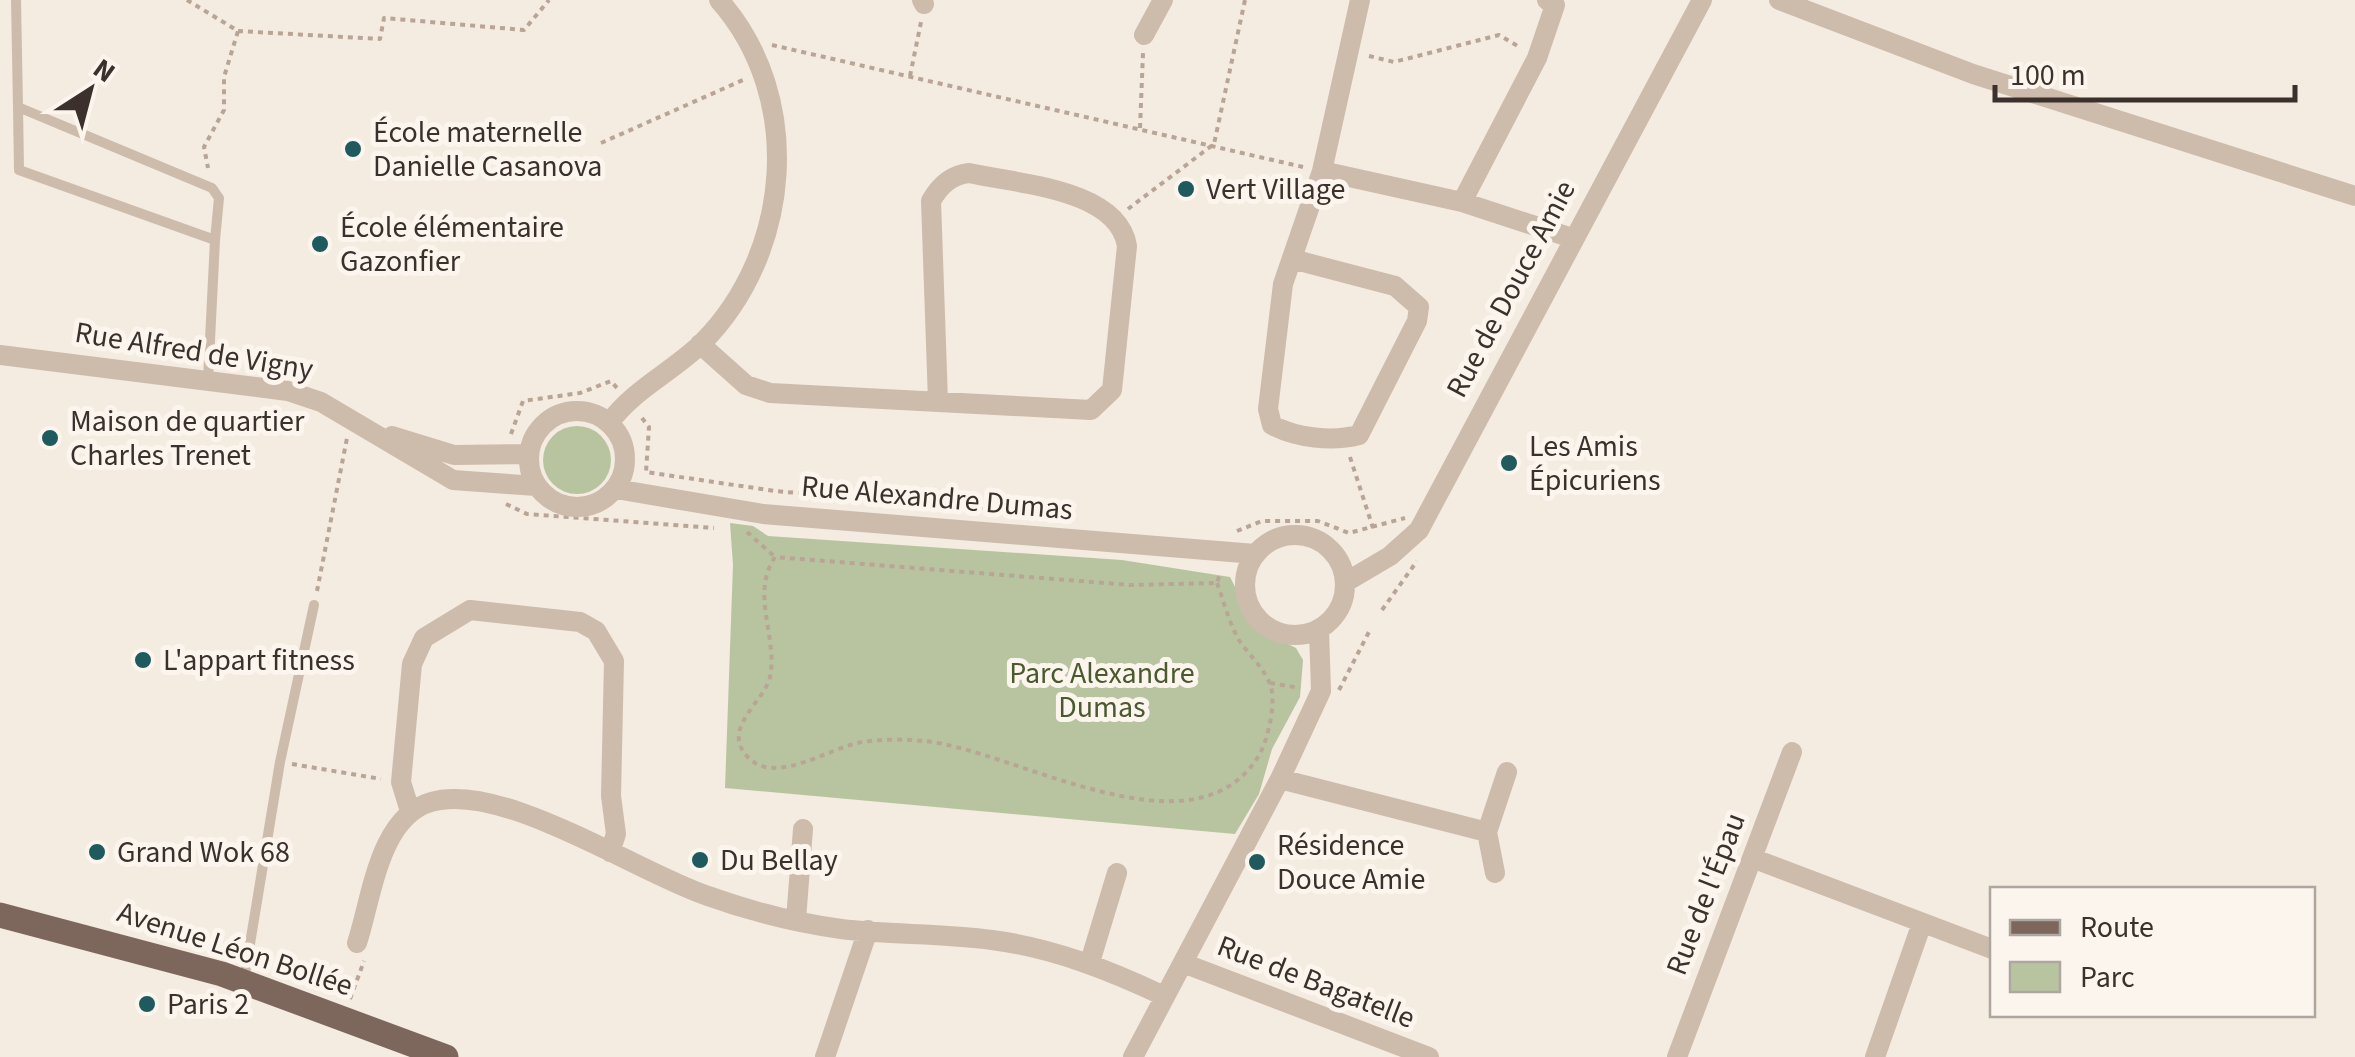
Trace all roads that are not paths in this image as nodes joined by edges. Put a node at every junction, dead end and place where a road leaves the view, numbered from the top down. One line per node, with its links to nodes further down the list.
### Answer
1 (16, 0): 9 (lane)
2 (1162, 0): 8 (street)
3 (1360, 0): 10 (street)
4 (1547, 0): 12 (street)
5 (1702, 0): 13 (street, Rue de Douce Amie)
6 (1779, 0): 11 (street)
7 (722, 1): 16 (street)
8 (1144, 35)
9 (18, 107): 14 (lane); 14 (lane)
10 (1322, 171): 12 (street); 15 (street)
11 (2355, 196)
12 (1462, 202): 13 (street)
13 (1572, 238): 26 (street, Rue de Douce Amie)
14 (215, 240): 18 (lane)
15 (1292, 259): 15 (street)
16 (700, 344): 19 (street); 20 (street)
17 (0, 355): 18 (street, Rue Alfred de Vigny)
18 (208, 380): 21 (street, Rue Alfred de Vigny)
19 (938, 401): 19 (street)
20 (609, 423): 22 (street); 24 (street)
21 (362, 425): 22 (street, Rue Alfred de Vigny); 23 (street, Rue Alfred de Vigny)
22 (528, 454): 23 (street)
23 (536, 486): 24 (street)
24 (616, 489): 25 (street, Rue Alexandre Dumas)
25 (1255, 554): 26 (street); 28 (street)
26 (1346, 582): 28 (street)
27 (314, 605): 47 (lane)
28 (1319, 630): 31 (street)
29 (1792, 752): 36 (street, Rue de l'Épau)
30 (1507, 772): 34 (street)
31 (1280, 779): 34 (street); 46 (street)
32 (410, 811): 35 (street); 35 (street); 43 (street)
33 (803, 829): 40 (street)
34 (1487, 832): 38 (street)
35 (610, 852): 40 (street)
36 (1752, 858): 41 (street); 53 (street, Rue de l'Épau)
37 (1117, 873): 45 (street)
38 (1495, 873)
39 (0, 915): 47 (main road, Avenue Léon Bollée)
40 (796, 920): 42 (street)
41 (1922, 922): 44 (street); 54 (street)
42 (868, 930): 45 (street); 50 (street)
43 (357, 943)
44 (1990, 948)
45 (1090, 962): 48 (street)
46 (1183, 963): 48 (street); 52 (street, Rue de Bagatelle)
47 (244, 982): 49 (main road, Avenue Léon Bollée)
48 (1164, 996): 51 (street)
49 (446, 1057)
50 (825, 1057)
51 (1133, 1057)
52 (1429, 1057)
53 (1676, 1057)
54 (1876, 1057)

